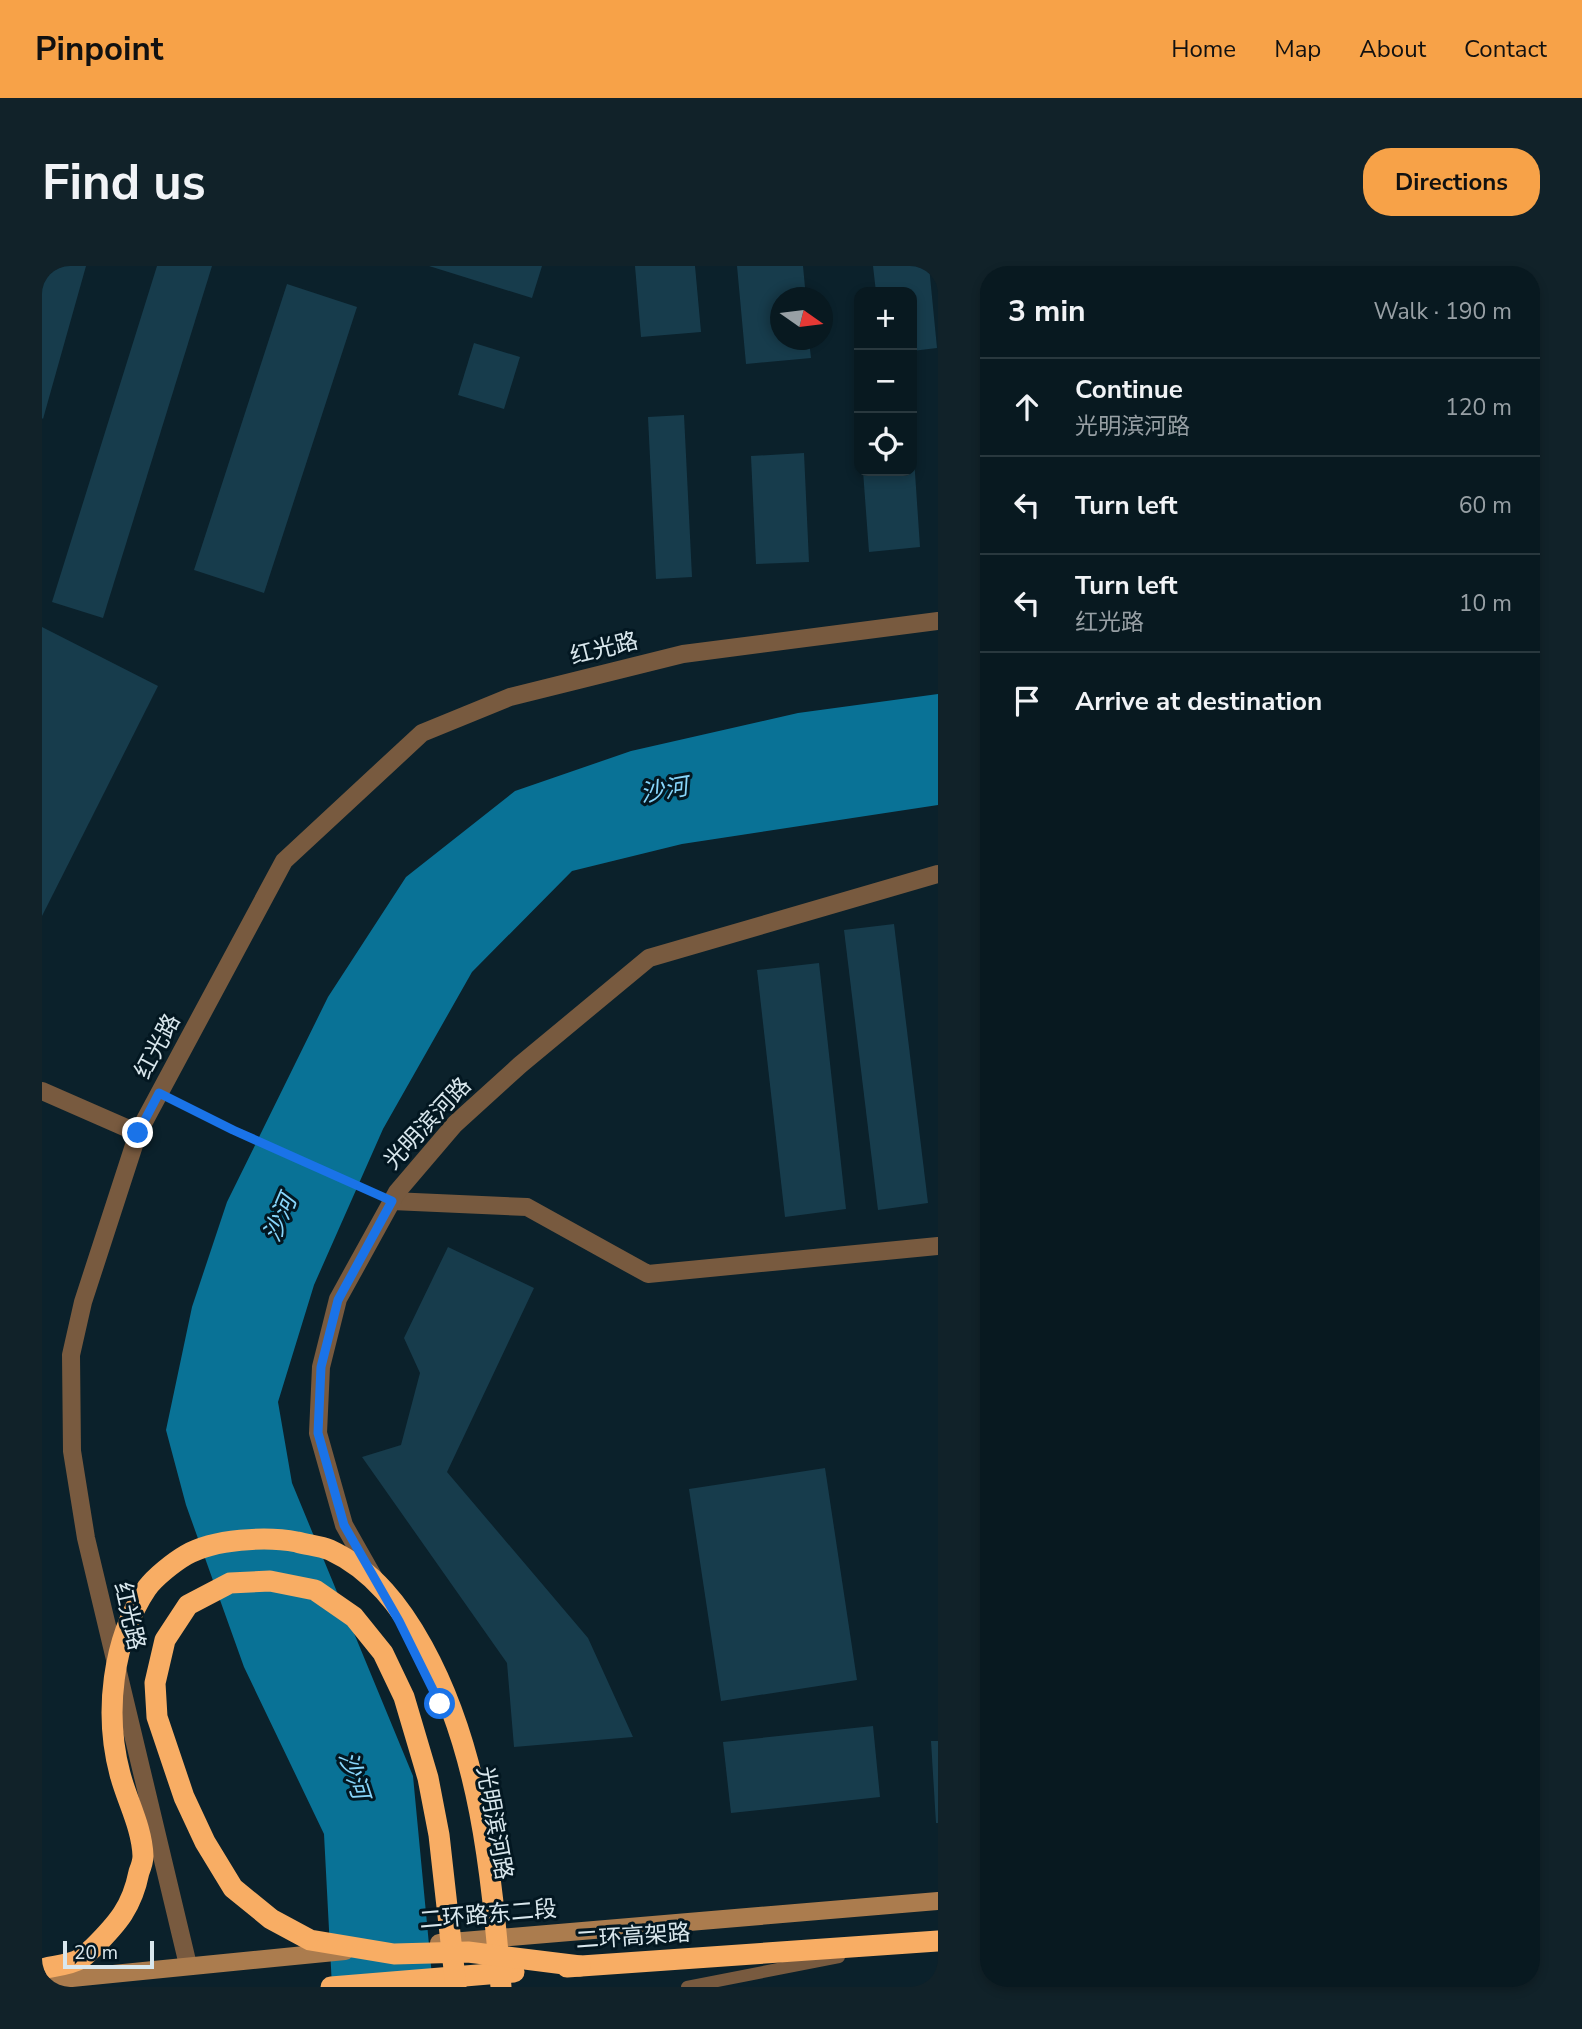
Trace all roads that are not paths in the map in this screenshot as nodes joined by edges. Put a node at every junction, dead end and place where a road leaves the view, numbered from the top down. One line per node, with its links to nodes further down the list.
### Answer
1 (938, 621): 4 (street, 红光路)
2 (938, 874): 5 (street, 光明滨河路)
3 (42, 1091): 4 (street)
4 (138, 1133): 11 (street, 红光路)
5 (392, 1201): 6 (street); 8 (street, 光明滨河路)
6 (938, 1246)
7 (938, 1900): 8 (main road, 二环路东二段)
8 (480, 1939): 11 (main road, 二环路东二段)
9 (938, 1941): 10 (highway, 二环高架路)
10 (897, 1945): 12 (highway, 二环高架路); 18 (lane)
11 (188, 1965): 14 (main road, 二环路东二段)
12 (580, 1966): 15 (highway, 二环高架路); 16 (highway)
13 (42, 1969): 17 (highway)
14 (42, 1981)
15 (331, 1987)
16 (456, 1987)
17 (501, 1987)
18 (687, 1987)

